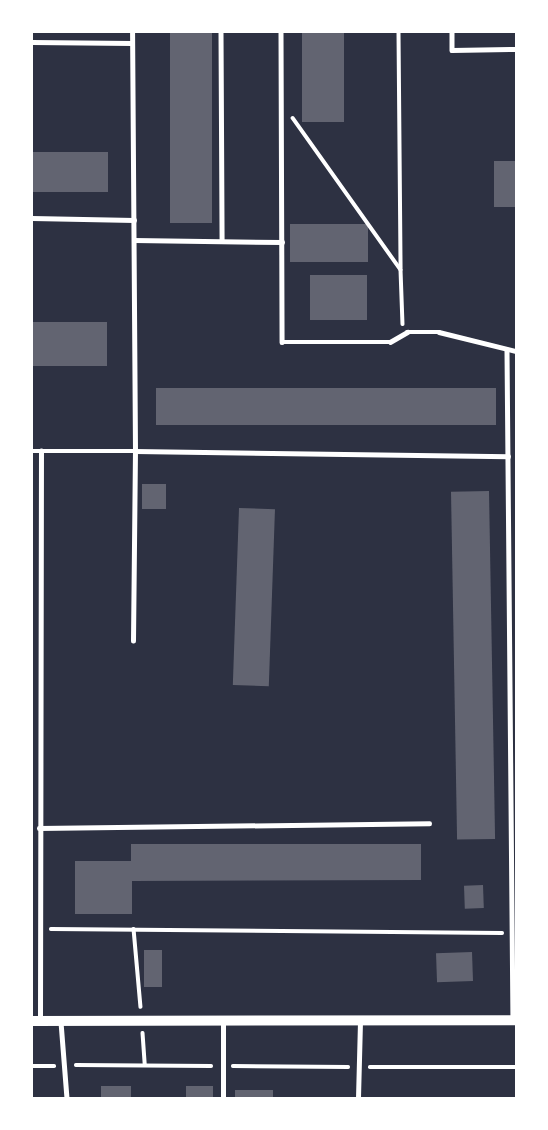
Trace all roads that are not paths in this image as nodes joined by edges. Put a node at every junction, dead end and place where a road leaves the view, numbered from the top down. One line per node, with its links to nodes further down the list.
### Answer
1 (132, 32): 6 (lane)
2 (221, 32): 11 (lane)
3 (281, 32): 12 (lane)
4 (452, 32): 7 (lane)
5 (32, 42): 6 (lane)
6 (132, 43): 9 (lane)
7 (516, 49)
8 (32, 218): 9 (lane)
9 (134, 220): 10 (lane)
10 (134, 240): 11 (lane); 17 (lane)
11 (222, 240): 12 (lane)
12 (282, 242): 13 (lane)
13 (507, 351): 14 (lane); 18 (lane)
14 (516, 351)
15 (32, 451): 16 (lane)
16 (41, 451): 17 (lane); 21 (lane)
17 (135, 451): 18 (lane); 19 (lane)
18 (508, 456): 22 (lane)
19 (133, 641)
20 (429, 823): 21 (lane)
21 (40, 828): 24 (lane)
22 (514, 829): 23 (lane)
23 (515, 1020): 27 (main road)
24 (36, 1021): 25 (main road)
25 (61, 1021): 26 (main road); 28 (lane)
26 (223, 1021): 27 (main road); 29 (lane)
27 (360, 1021): 30 (lane)
28 (67, 1098)
29 (223, 1098)
30 (358, 1098)

